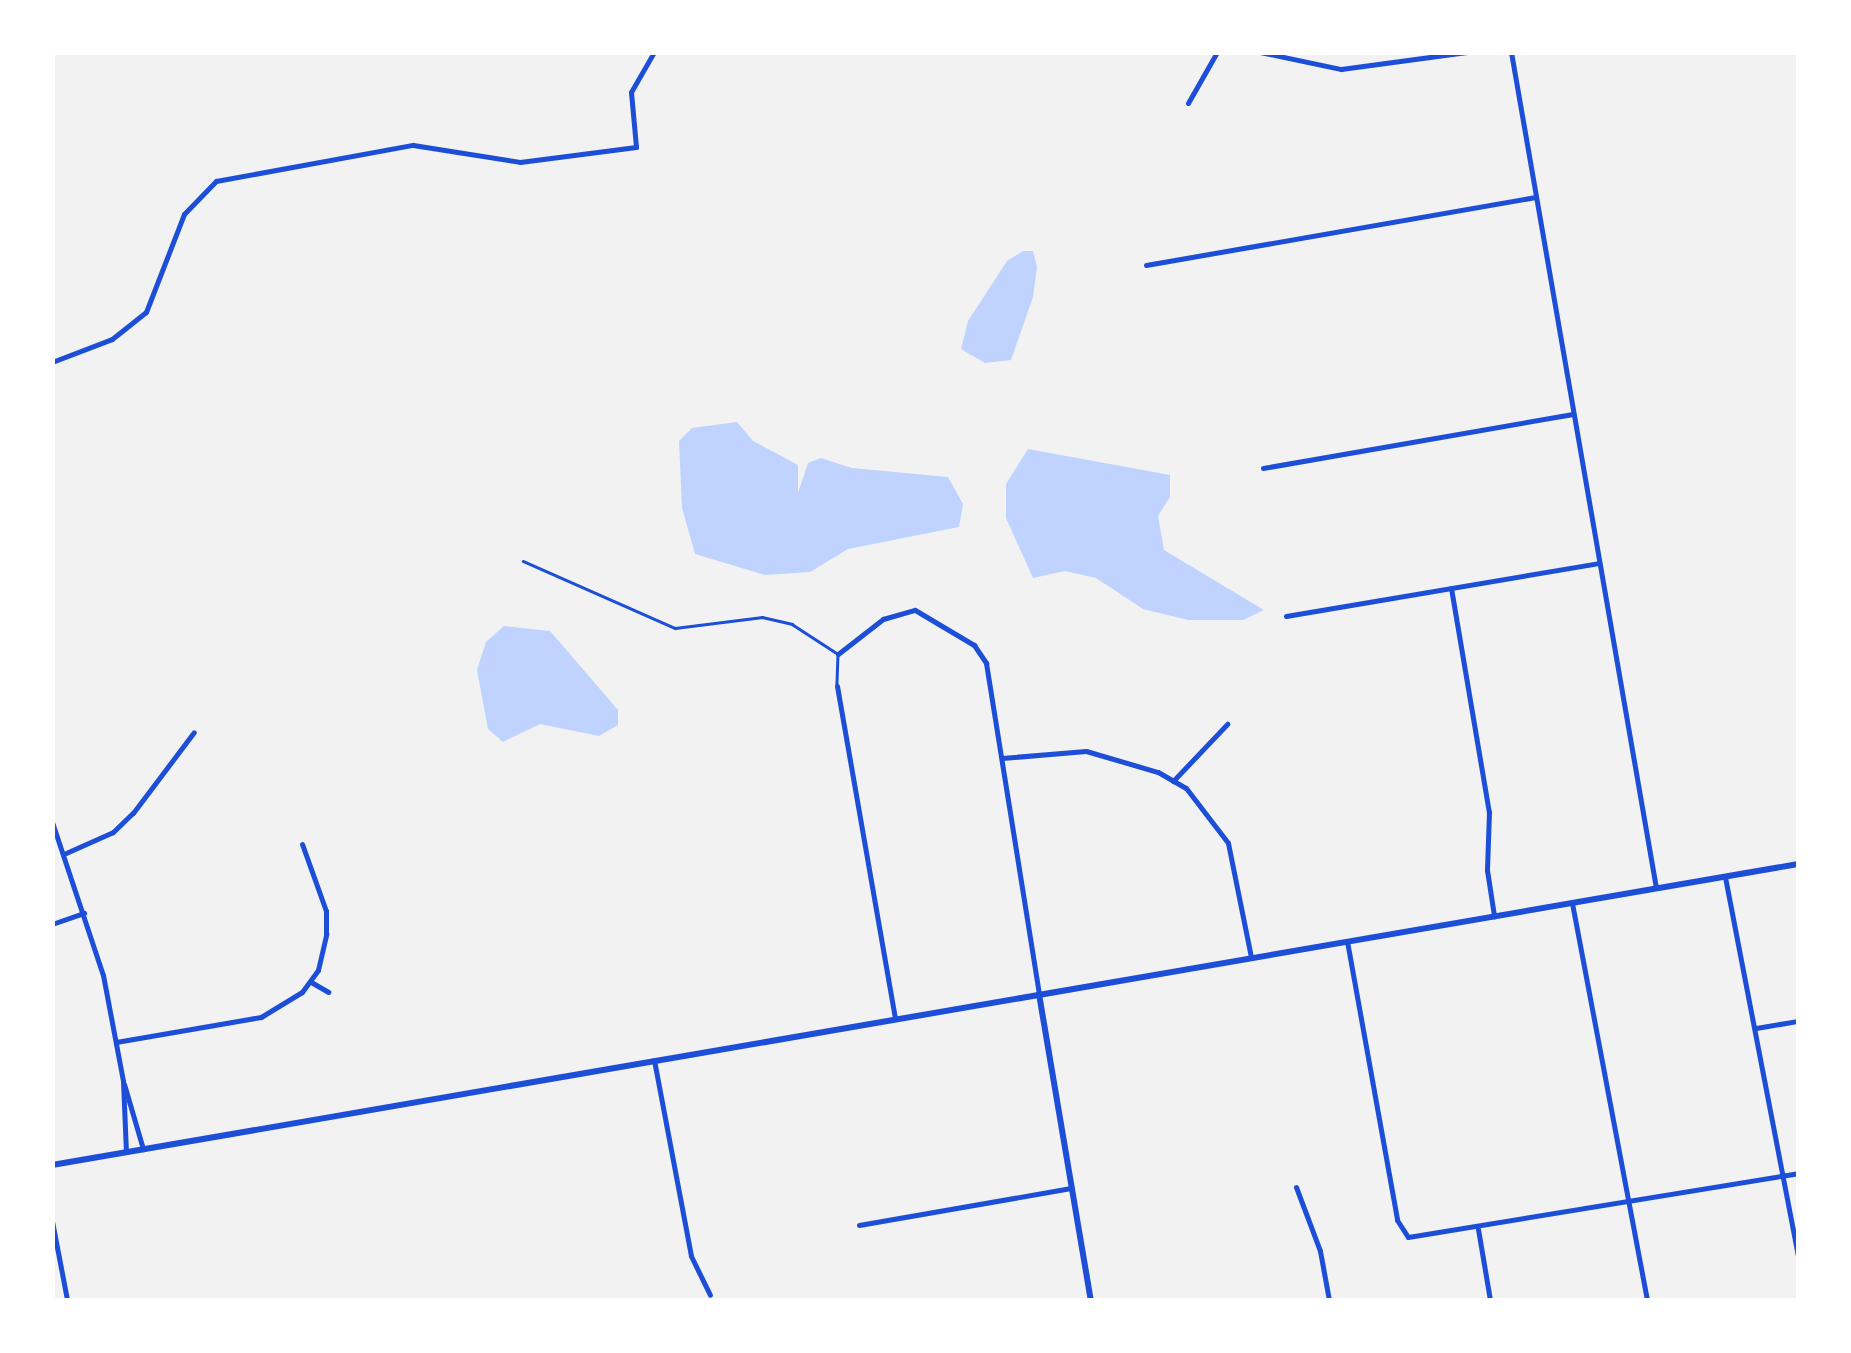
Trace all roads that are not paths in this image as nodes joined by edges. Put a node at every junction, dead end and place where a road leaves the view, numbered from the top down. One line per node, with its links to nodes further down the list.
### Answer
1 (654, 52): 9 (street)
2 (1217, 52): 6 (street)
3 (1260, 52): 4 (street)
4 (1468, 52)
5 (1511, 52): 7 (street)
6 (1188, 104)
7 (1534, 197): 8 (street); 10 (street)
8 (1146, 265)
9 (52, 362)
10 (1572, 414): 11 (street); 13 (street)
11 (1264, 468)
12 (522, 561): 18 (lane)
13 (1599, 562): 15 (street); 29 (street)
14 (52, 583): 17 (street)
15 (1451, 588): 16 (street); 32 (street)
16 (1286, 616)
17 (52, 634)
18 (838, 654): 19 (lane); 22 (street)
19 (836, 686): 39 (street)
20 (1227, 724): 23 (street)
21 (194, 732): 26 (street)
22 (1002, 758): 23 (street); 38 (street)
23 (1173, 781): 35 (street)
24 (52, 822): 26 (street)
25 (302, 844): 36 (street)
26 (66, 853): 31 (street)
27 (1798, 864): 28 (street)
28 (1725, 876): 29 (street); 41 (street)
29 (1656, 888): 30 (street)
30 (1572, 902): 32 (street); 52 (street)
31 (84, 913): 33 (street); 42 (street)
32 (1494, 916): 34 (street)
33 (52, 924)
34 (1347, 941): 35 (street); 55 (street)
35 (1251, 958): 38 (street)
36 (312, 982): 37 (street); 42 (street)
37 (328, 992)
38 (1039, 994): 39 (street); 51 (street)
39 (895, 1019): 43 (street)
40 (1798, 1021): 41 (street)
41 (1756, 1028): 49 (street)
42 (116, 1042): 44 (street)
43 (654, 1060): 45 (street); 57 (street)
44 (123, 1081): 45 (street); 46 (street)
45 (144, 1149): 46 (street)
46 (126, 1152): 47 (street)
47 (52, 1164)
48 (1798, 1173): 49 (street)
49 (1784, 1176): 52 (street); 56 (street)
50 (1296, 1187): 60 (street)
51 (1071, 1188): 54 (street); 59 (street)
52 (1628, 1204): 55 (street); 62 (street)
53 (52, 1221): 58 (street)
54 (860, 1225)
55 (1478, 1230): 61 (street)
56 (1798, 1256)
57 (710, 1295)
58 (67, 1300)
59 (1091, 1300)
60 (1329, 1300)
61 (1490, 1300)
62 (1647, 1300)

